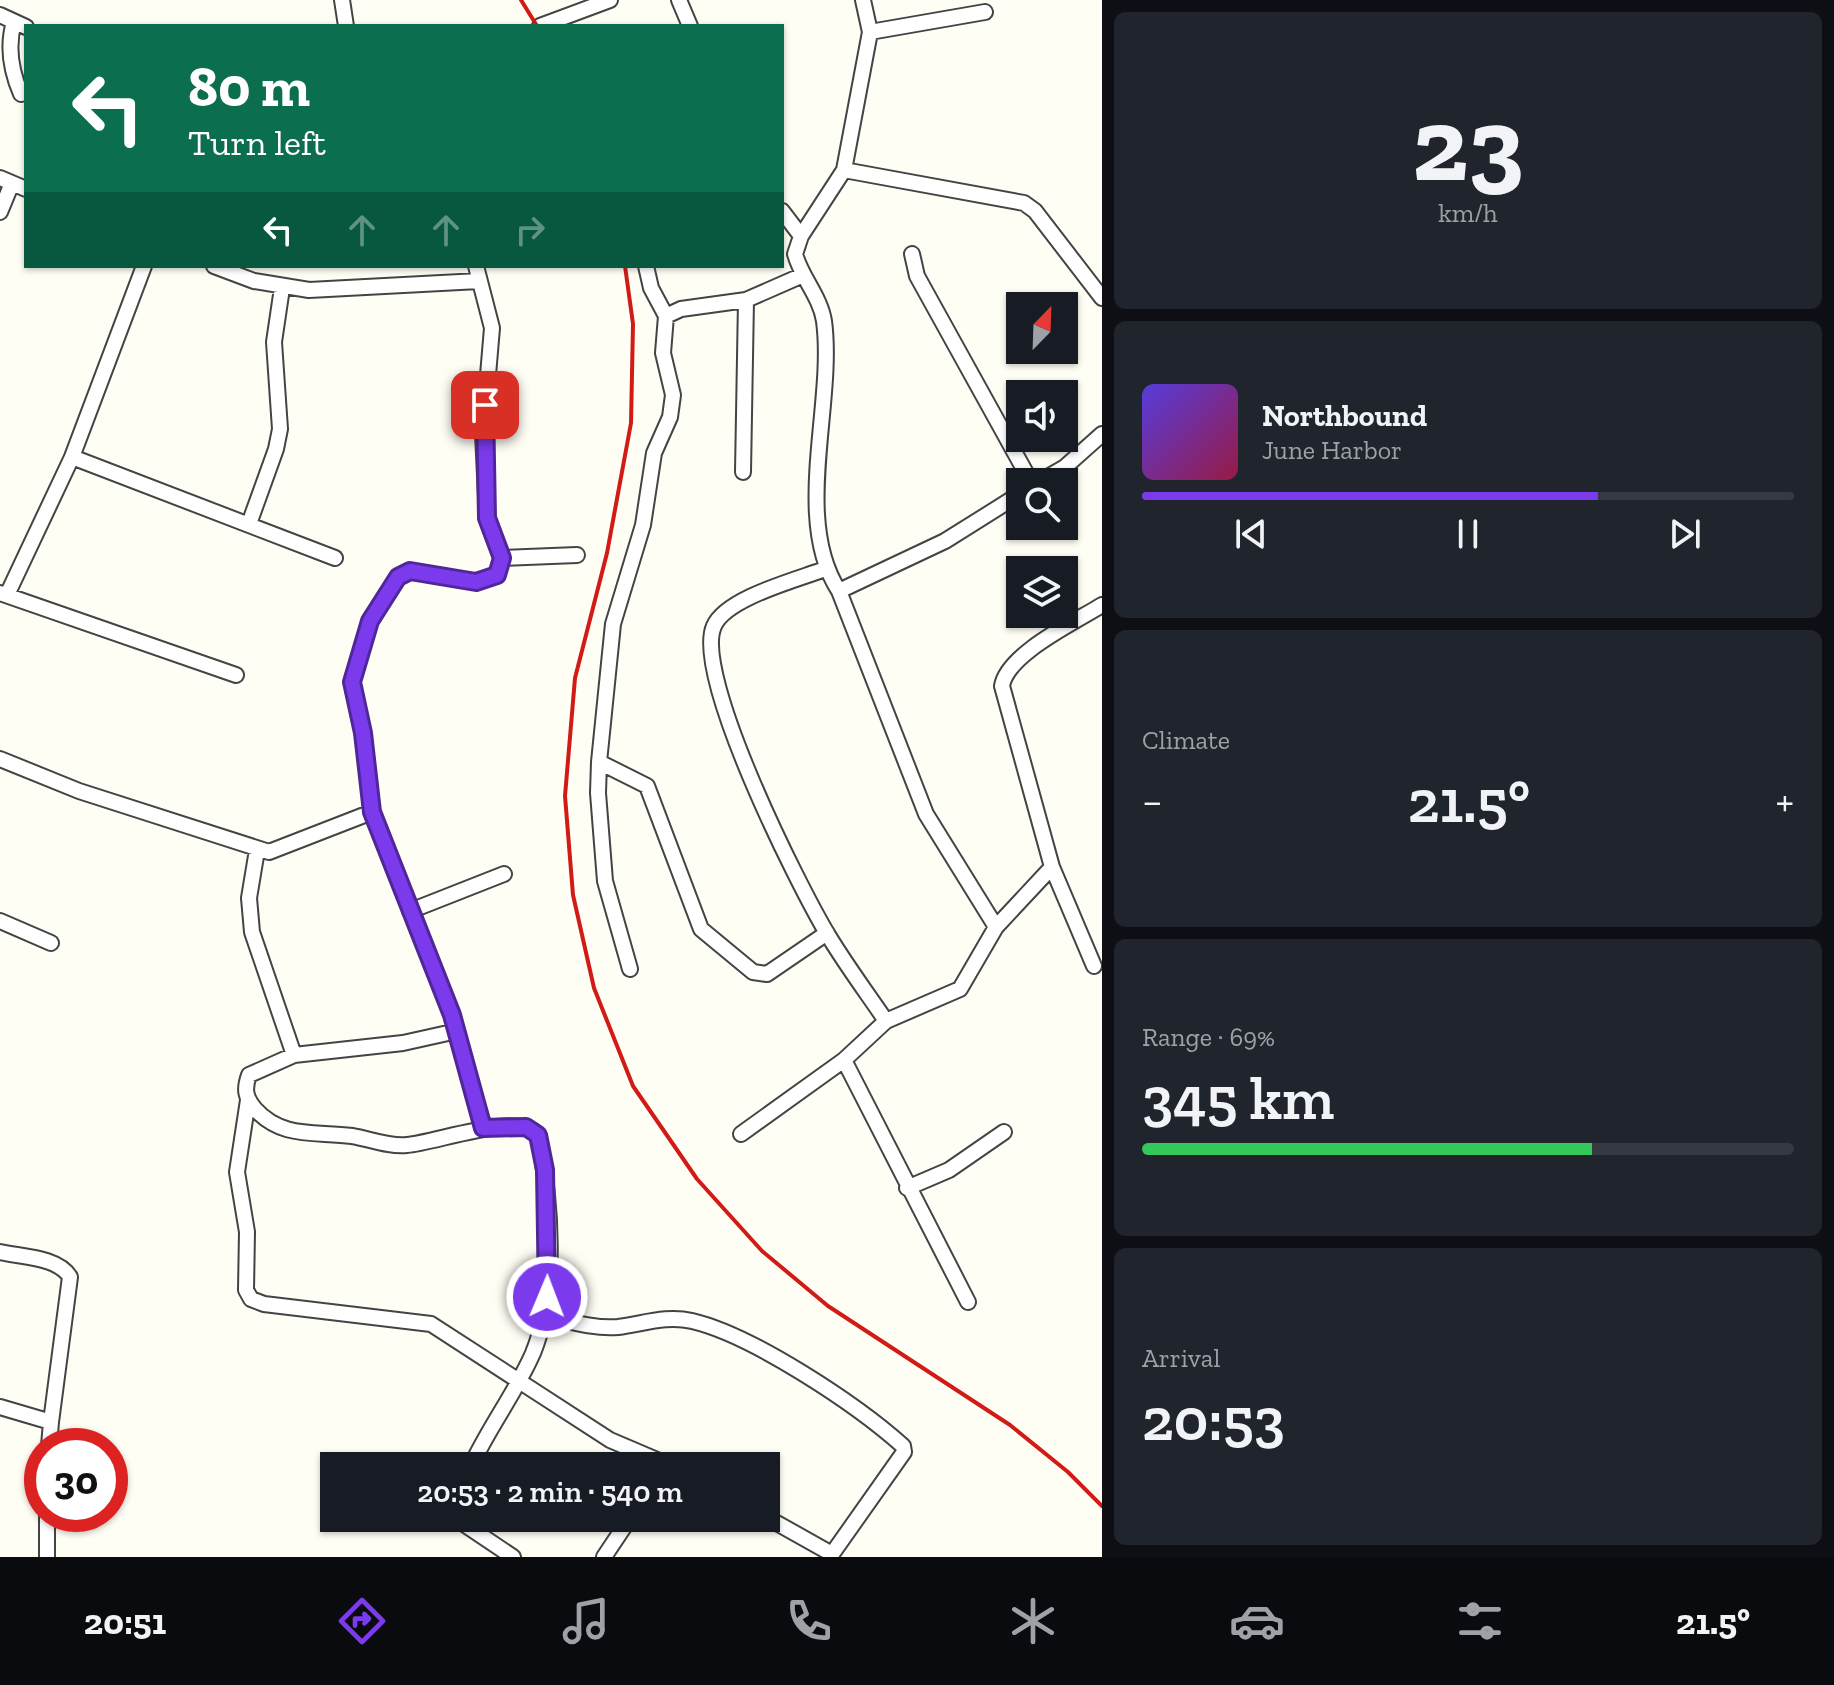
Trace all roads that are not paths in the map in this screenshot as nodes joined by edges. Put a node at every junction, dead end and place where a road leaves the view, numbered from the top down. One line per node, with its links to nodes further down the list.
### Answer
1 (342, 0): 7 (street)
2 (610, 0): 8 (street)
3 (679, 0): 9 (street)
4 (863, 0): 10 (street)
5 (985, 12): 10 (street)
6 (13, 22): 11 (street)
7 (346, 24)
8 (545, 24)
9 (689, 24)
10 (870, 32): 12 (street)
11 (21, 94)
12 (844, 170): 16 (street); 24 (street)
13 (13, 183): 14 (street)
14 (0, 212)
15 (784, 214): 16 (street)
16 (801, 236): 22 (street)
17 (912, 254): 29 (street)
18 (143, 268): 28 (street)
19 (220, 268): 23 (street)
20 (646, 268): 26 (street)
21 (478, 273): 23 (street); 36 (street)
22 (803, 275): 25 (street); 37 (street)
23 (282, 288): 33 (street)
24 (1102, 298)
25 (746, 300): 26 (street); 31 (street)
26 (666, 316): 43 (street)
27 (1102, 434): 30 (street)
28 (72, 457): 33 (street); 39 (street)
29 (1023, 468)
30 (1063, 468)
31 (743, 472)
32 (1006, 503): 38 (street)
33 (249, 524): 35 (street)
34 (577, 555): 36 (street)
35 (335, 558)
36 (502, 558): 44 (street)
37 (825, 569): 38 (street); 51 (street)
38 (839, 591): 50 (street)
39 (4, 594): 41 (street)
40 (1102, 605): 46 (street)
41 (236, 675)
42 (0, 759): 45 (street)
43 (599, 762): 51 (street); 54 (street)
44 (372, 812): 45 (street); 48 (street)
45 (257, 850): 57 (street)
46 (1052, 867): 50 (street); 53 (street)
47 (504, 874): 48 (street)
48 (410, 911): 56 (street)
49 (0, 921): 52 (street)
50 (996, 927): 55 (street)
51 (827, 933): 55 (street)
52 (51, 943)
53 (1094, 966)
54 (630, 969)
55 (886, 1021): 58 (street)
56 (457, 1031): 57 (street); 60 (street)
57 (294, 1055): 59 (street)
58 (844, 1060): 62 (street); 63 (street)
59 (248, 1100): 60 (street); 67 (street)
60 (483, 1128): 66 (street)
61 (1004, 1132): 63 (street)
62 (741, 1134)
63 (907, 1188): 65 (street)
64 (0, 1252): 69 (street)
65 (968, 1302)
66 (545, 1316): 67 (street); 73 (street)
67 (518, 1381): 71 (street); 72 (street)
68 (0, 1407): 69 (street)
69 (51, 1422): 70 (street)
70 (50, 1428)
71 (479, 1452)
72 (638, 1452)
73 (780, 1525)
74 (47, 1532): 77 (street)
75 (476, 1532): 78 (street)
76 (621, 1532): 79 (street)
77 (47, 1557)
78 (513, 1557)
79 (604, 1557)

